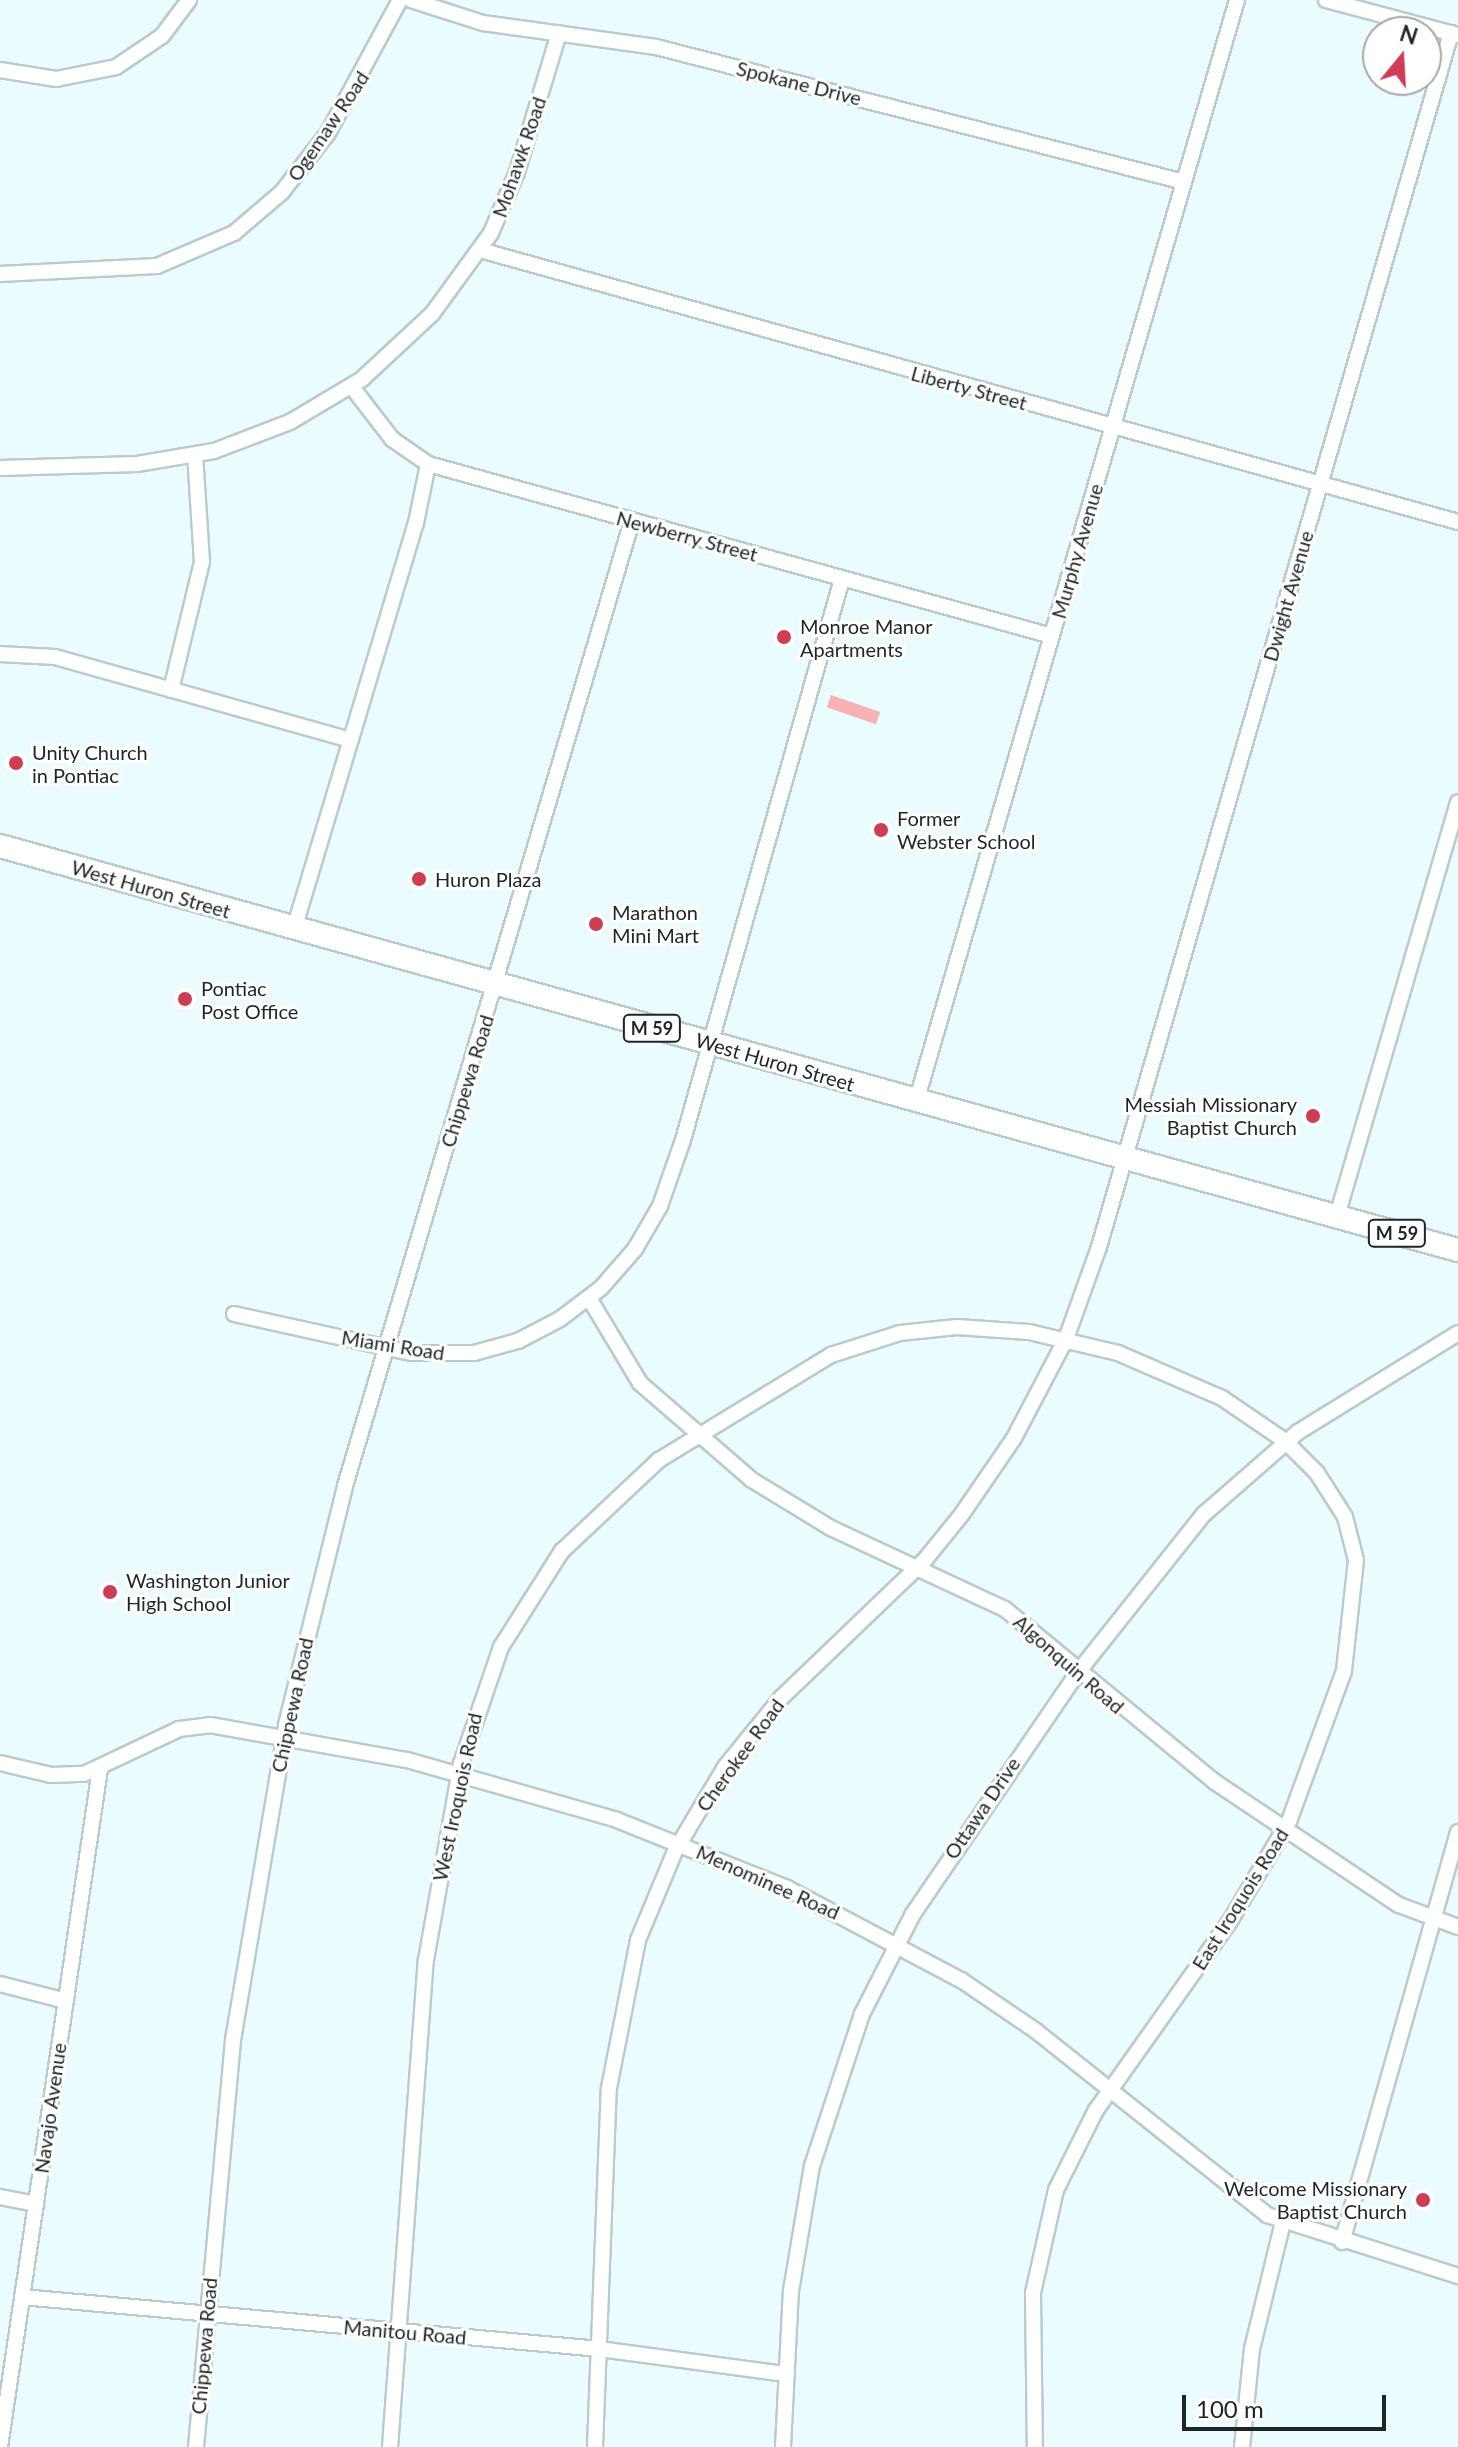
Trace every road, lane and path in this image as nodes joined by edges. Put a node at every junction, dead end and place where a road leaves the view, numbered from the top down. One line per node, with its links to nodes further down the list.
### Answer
1 (189, 0): 8 (street)
2 (400, 0): 11 (street, Ogemaw Road)
3 (411, 0): 6 (street, Spokane Drive)
4 (1237, 0): 9 (street, Murphy Avenue)
5 (1326, 0): 7 (street)
6 (559, 33): 9 (street, Spokane Drive); 10 (street, Mohawk Road)
7 (1454, 34): 17 (street, Dwight Avenue)
8 (0, 70)
9 (1184, 182): 13 (street, Murphy Avenue)
10 (480, 250): 12 (street, Mohawk Road); 13 (street, Liberty Street)
11 (0, 274)
12 (352, 387): 14 (street, Mohawk Road); 15 (street, Newberry Street)
13 (1113, 428): 17 (street, Liberty Street); 21 (street, Murphy Avenue)
14 (195, 455): 16 (street, Mohawk Road); 23 (street)
15 (428, 464): 18 (street, Newberry Street); 24 (street)
16 (0, 468)
17 (1321, 484): 19 (street, Liberty Street); 31 (street, Dwight Avenue)
18 (632, 521): 20 (street, Newberry Street); 28 (street, Chippewa Road)
19 (1458, 522)
20 (842, 579): 21 (street, Newberry Street); 29 (street, Miami Road)
21 (1052, 636): 30 (street, Murphy Avenue)
22 (0, 654): 23 (street)
23 (171, 690): 24 (street)
24 (351, 740): 27 (street)
25 (1458, 802): 32 (street)
26 (0, 846): 27 (highway, West Huron Street / M 59)
27 (294, 929): 28 (highway, West Huron Street / M 59)
28 (496, 985): 29 (highway, West Huron Street / M 59); 38 (street, Chippewa Road)
29 (708, 1043): 30 (highway, West Huron Street / M 59); 34 (street, Miami Road)
30 (916, 1102): 31 (highway, West Huron Street / M 59)
31 (1124, 1158): 32 (highway, West Huron Street / M 59); 37 (street, Cherokee Road)
32 (1337, 1216): 33 (highway, West Huron Street / M 59)
33 (1458, 1250)
34 (589, 1298): 38 (street, Miami Road); 39 (street, Algonquin Road)
35 (234, 1314): 38 (street, Miami Road)
36 (1458, 1333): 40 (street, Ottawa Drive)
37 (1066, 1339): 39 (street, West Iroquois Road); 40 (street, East Iroquois Road); 41 (street, Cherokee Road)
38 (387, 1347): 43 (street, Chippewa Road)
39 (696, 1435): 41 (street, Algonquin Road); 46 (street, West Iroquois Road)
40 (1285, 1441): 42 (street, Ottawa Drive); 47 (street, East Iroquois Road)
41 (916, 1568): 42 (street, Algonquin Road); 49 (street, Cherokee Road)
42 (1079, 1671): 47 (street, Algonquin Road); 52 (street, Ottawa Drive)
43 (284, 1735): 45 (street, Menominee Road); 46 (street, Menominee Road); 62 (street, Chippewa Road)
44 (0, 1763): 45 (street, Menominee Road)
45 (100, 1769): 54 (street, Navajo Avenue)
46 (459, 1772): 49 (street, Menominee Road); 63 (street, West Iroquois Road)
47 (1285, 1828): 50 (street, Algonquin Road); 55 (street, East Iroquois Road)
48 (1458, 1832): 50 (street)
49 (679, 1843): 52 (street, Menominee Road); 64 (street, Cherokee Road)
50 (1433, 1920): 51 (street, Algonquin Road); 59 (street)
51 (1458, 1927)
52 (897, 1943): 55 (street, Menominee Road); 65 (street, Ottawa Drive)
53 (0, 1984): 54 (street)
54 (66, 2001): 57 (street, Navajo Avenue)
55 (1110, 2090): 58 (street, Menominee Road); 72 (street, East Iroquois Road)
56 (0, 2197): 57 (street)
57 (36, 2204): 61 (street, Navajo Avenue)
58 (1283, 2222): 59 (street, Menominee Road); 73 (street)
59 (1342, 2242): 60 (street, Menominee Road)
60 (1458, 2276)
61 (22, 2297): 62 (street, Manitou Road); 66 (street, Navajo Avenue)
62 (207, 2316): 63 (street, Manitou Road); 68 (street, Chippewa Road)
63 (397, 2331): 64 (street, Manitou Road); 69 (street, West Iroquois Road)
64 (600, 2349): 65 (street, Manitou Road); 70 (street, Cherokee Road)
65 (786, 2374): 71 (street, Ottawa Drive)
66 (2, 2424): 67 (street, Navajo Avenue)
67 (0, 2447)
68 (196, 2447)
69 (390, 2447)
70 (595, 2447)
71 (783, 2447)
72 (1035, 2447)
73 (1242, 2447)

